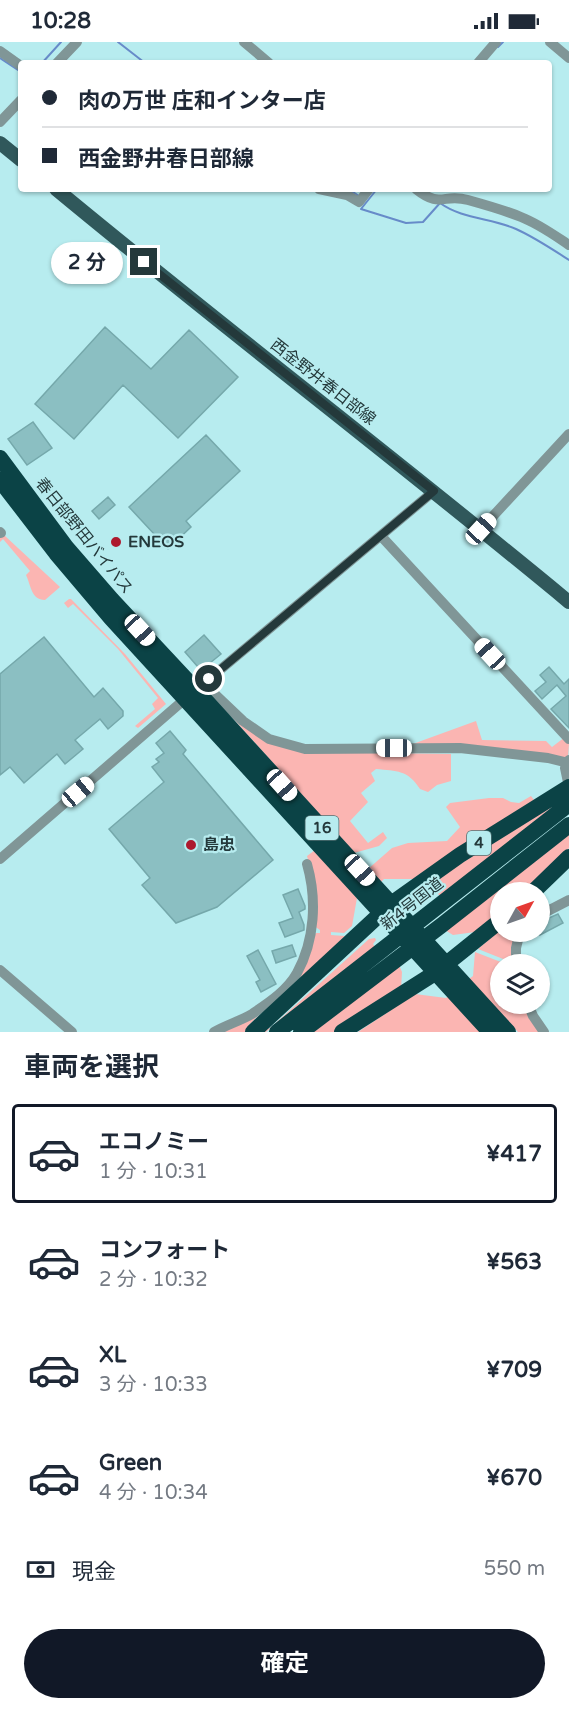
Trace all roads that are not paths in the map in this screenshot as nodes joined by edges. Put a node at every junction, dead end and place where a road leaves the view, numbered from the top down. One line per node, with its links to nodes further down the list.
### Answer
1 (77, 42): 7 (street)
2 (244, 42): 8 (street)
3 (496, 42): 9 (street)
4 (550, 42): 6 (street)
5 (0, 51): 10 (street)
6 (569, 58)
7 (60, 60)
8 (265, 60)
9 (481, 60)
10 (18, 64)
11 (18, 103): 12 (street)
12 (0, 122)
13 (0, 143): 14 (main road)
14 (18, 158)
15 (60, 192): 23 (main road, 西金野井春日部線)
16 (333, 192): 17 (street)
17 (367, 192)
18 (420, 192): 19 (street)
19 (569, 245)
20 (569, 434): 24 (street)
21 (0, 458): 27 (highway, 春日部野田バイパス / 16)
22 (0, 480): 27 (highway, 春日部野田バイパス / 16)
23 (434, 491): 24 (main road, 西金野井春日部線); 25 (street)
24 (481, 529): 26 (main road, 西金野井春日部線)
25 (381, 536): 27 (street); 28 (street)
26 (569, 602)
27 (195, 691): 29 (street); 34 (street); 38 (highway, 春日部野田バイパス / 16)
28 (569, 739)
29 (568, 761): 30 (street)
30 (569, 787): 38 (highway, 4)
31 (569, 804): 41 (highway, 新4号国道 / 4)
32 (569, 825): 41 (highway, 新4号国道 / 4)
33 (569, 857): 36 (highway)
34 (0, 859)
35 (307, 864): 47 (street)
36 (543, 882)
37 (569, 900): 39 (street)
38 (386, 908): 42 (highway, 春日部野田バイパス / 16); 48 (highway)
39 (550, 910)
40 (490, 929): 42 (highway)
41 (389, 955): 49 (highway, 新4号国道 / 4); 50 (highway, 新4号国道 / 4)
42 (441, 968): 45 (highway); 51 (highway, 春日部野田バイパス / 16); 52 (highway, 春日部野田バイパス / 16)
43 (0, 970): 46 (street)
44 (532, 1014): 53 (street)
45 (345, 1031)
46 (72, 1032)
47 (214, 1032)
48 (253, 1032)
49 (277, 1032)
50 (301, 1032)
51 (490, 1032)
52 (508, 1032)
53 (544, 1032)

